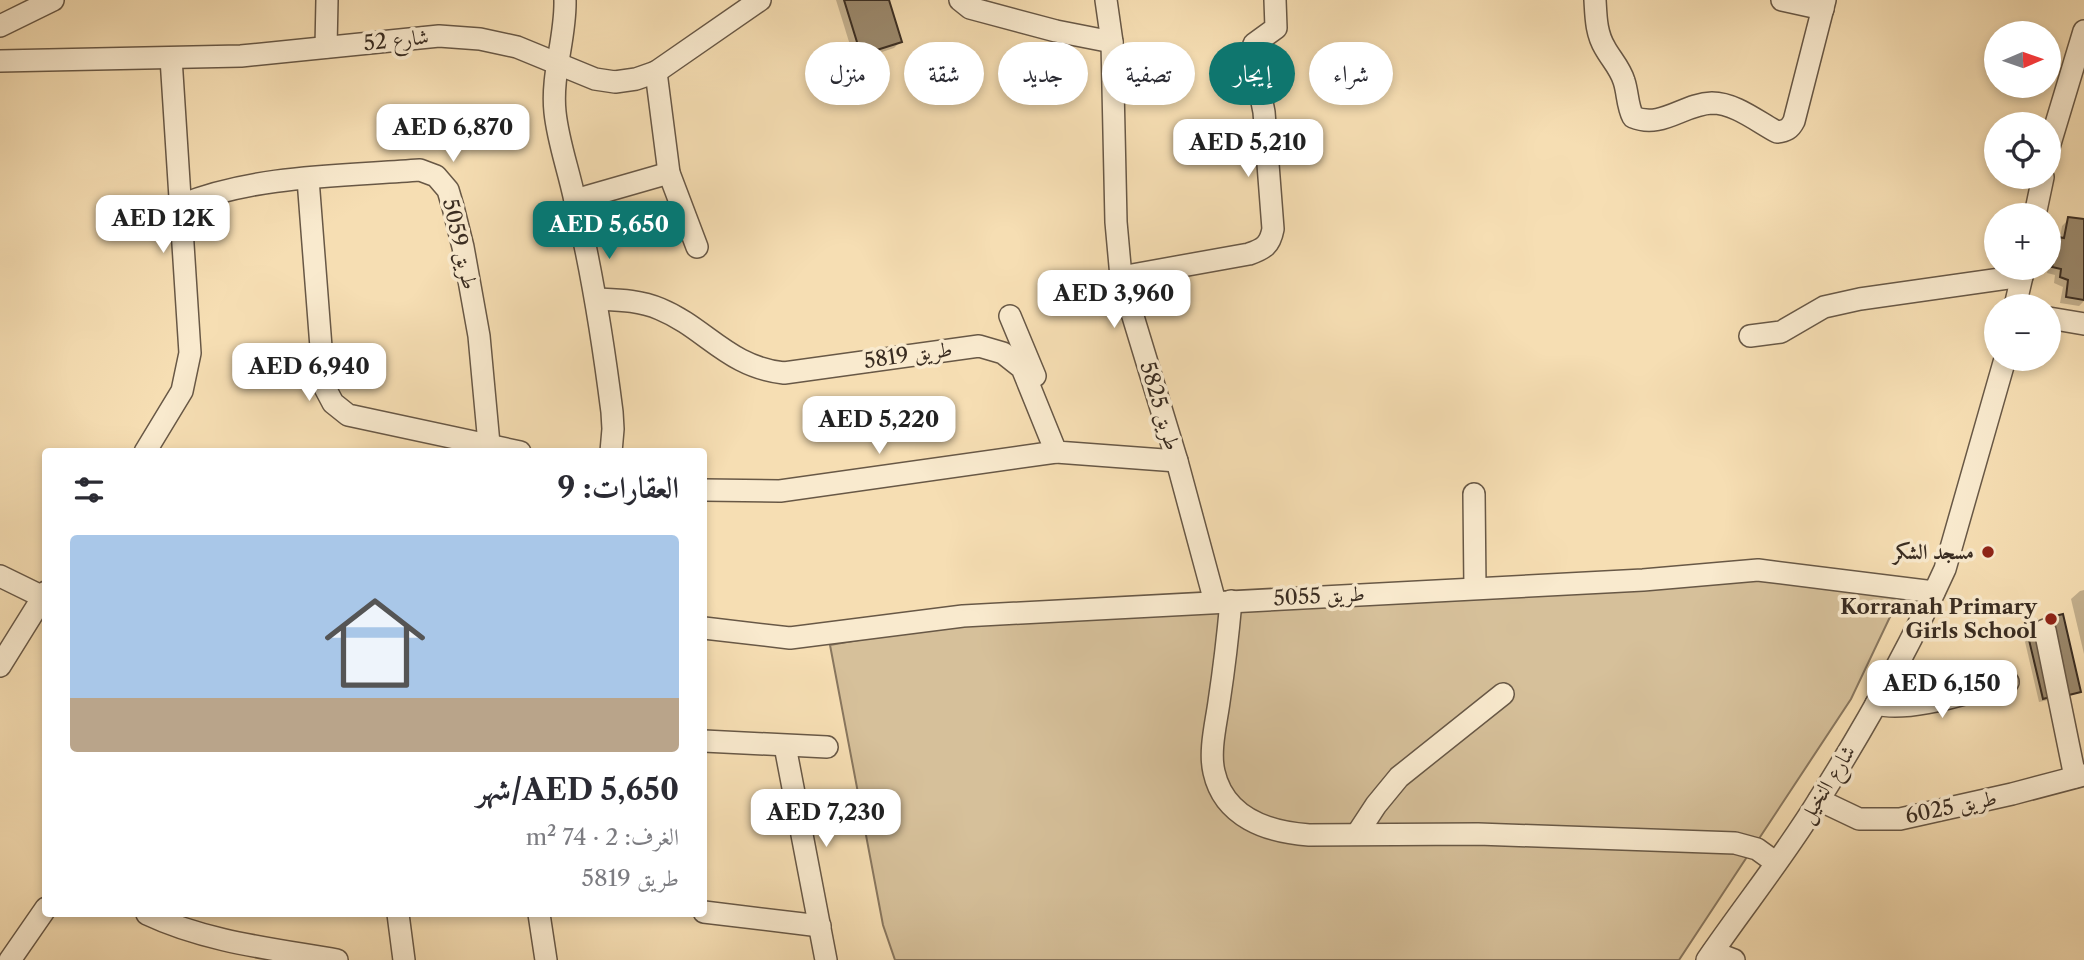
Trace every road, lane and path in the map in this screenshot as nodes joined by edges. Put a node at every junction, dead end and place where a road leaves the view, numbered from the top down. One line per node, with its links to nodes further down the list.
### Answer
1 (53, 0): 11 (street)
2 (327, 0): 14 (street)
3 (565, 0): 17 (street)
4 (760, 0): 18 (street, شارع 52)
5 (960, 0): 13 (street)
6 (1106, 0): 13 (street, طريق 5825)
7 (1275, 0): 26 (street)
8 (1595, 0): 10 (street)
9 (1782, 0): 10 (street)
10 (1824, 4)
11 (0, 26)
12 (2084, 31): 20 (street)
13 (1112, 42)
14 (326, 47): 15 (street, شارع 52); 17 (street, شارع 52)
15 (172, 58): 16 (street, شارع 52); 24 (street)
16 (0, 61)
17 (558, 64): 18 (street, شارع 52); 23 (street)
18 (656, 72): 21 (street)
19 (1113, 105): 26 (street, طريق 5825)
20 (2060, 112)
21 (669, 173): 23 (street); 25 (street)
22 (309, 179): 24 (street, طريق 5059); 34 (street); 34 (street, طريق 5059)
23 (575, 200): 28 (street)
24 (181, 205): 35 (street)
25 (697, 247)
26 (1121, 277): 39 (street, طريق 5825)
27 (1984, 278): 32 (street)
28 (596, 299): 37 (street); 38 (street, طريق 5819)
29 (1010, 316): 38 (street)
30 (2061, 320): 31 (street)
31 (2084, 324)
32 (1750, 336)
33 (2002, 371): 44 (street, شارع النخيل)
34 (489, 444): 36 (street)
35 (148, 448)
36 (504, 448)
37 (611, 448)
38 (1061, 453): 39 (street); 40 (street)
39 (1177, 461): 47 (street, طريق 5825)
40 (707, 490)
41 (1474, 494): 43 (street)
42 (0, 576): 45 (street)
43 (1475, 588): 44 (street, طريق 5055); 47 (street, طريق 5055)
44 (1934, 592): 53 (street, شارع النخيل)
45 (42, 593)
46 (42, 597): 50 (street)
47 (1223, 601): 48 (street, طريق 5055); 59 (street)
48 (707, 628)
49 (2045, 630): 57 (street)
50 (0, 666)
51 (2008, 682): 53 (street)
52 (1503, 694): 59 (street)
53 (1876, 704): 58 (street, شارع النخيل)
54 (707, 741): 55 (street)
55 (785, 746): 56 (street); 66 (street)
56 (827, 747)
57 (2080, 776): 58 (street, طريق 6025)
58 (1819, 800): 60 (street, شارع النخيل)
59 (1357, 834): 60 (street)
60 (1775, 862): 67 (street, شارع النخيل)
61 (707, 912): 66 (street)
62 (42, 914): 68 (street)
63 (154, 917): 69 (street)
64 (398, 917): 70 (street)
65 (539, 917): 71 (street)
66 (820, 926): 72 (street)
67 (1710, 956): 73 (street)
68 (10, 960)
69 (337, 960)
70 (404, 960)
71 (546, 960)
72 (826, 960)
73 (1734, 960)

